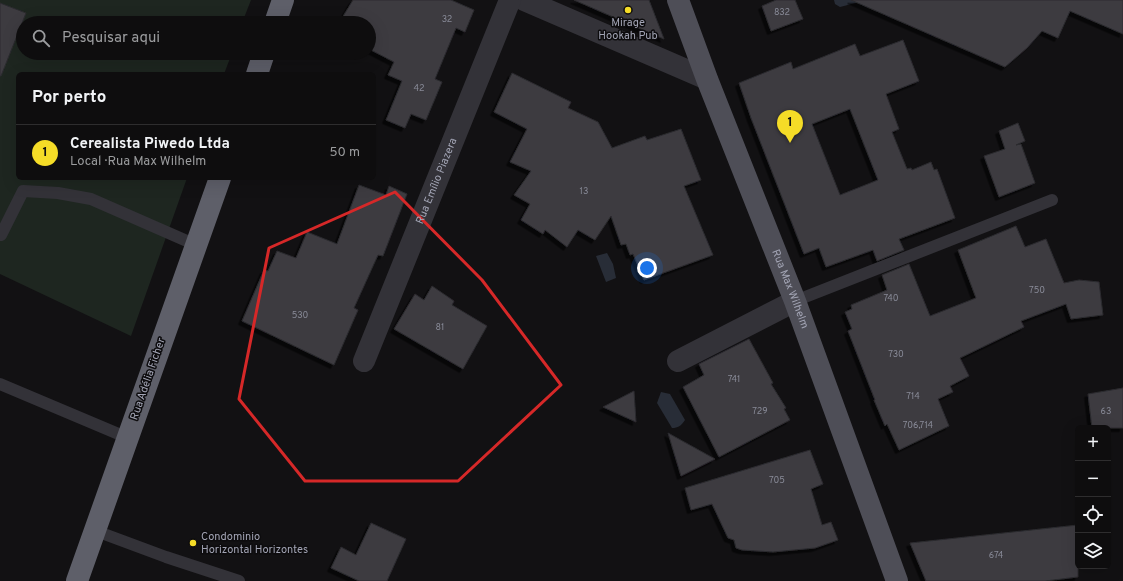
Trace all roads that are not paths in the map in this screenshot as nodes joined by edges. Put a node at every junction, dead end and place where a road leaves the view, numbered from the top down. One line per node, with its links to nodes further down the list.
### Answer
1 (283, 0): 5 (highway)
2 (510, 0): 14 (street, Rua Emílio Piazera)
3 (524, 0): 8 (street)
4 (678, 0): 8 (main road, Rua Max Wilhelm)
5 (277, 16)
6 (261, 60): 7 (highway)
7 (257, 72)
8 (707, 79): 13 (main road, Rua Max Wilhelm)
9 (219, 180): 12 (highway, Rua Adélia Ficher)
10 (1052, 200): 13 (lane)
11 (1, 235): 12 (lane)
12 (196, 245): 17 (highway, Rua Adélia Ficher)
13 (795, 301): 15 (street); 21 (main road, Rua Max Wilhelm)
14 (364, 361)
15 (678, 361)
16 (0, 384): 17 (lane)
17 (128, 438): 18 (highway, Rua Adélia Ficher)
18 (96, 531): 19 (highway, Rua Adélia Ficher); 20 (lane)
19 (77, 581)
20 (239, 581)
21 (897, 581)

